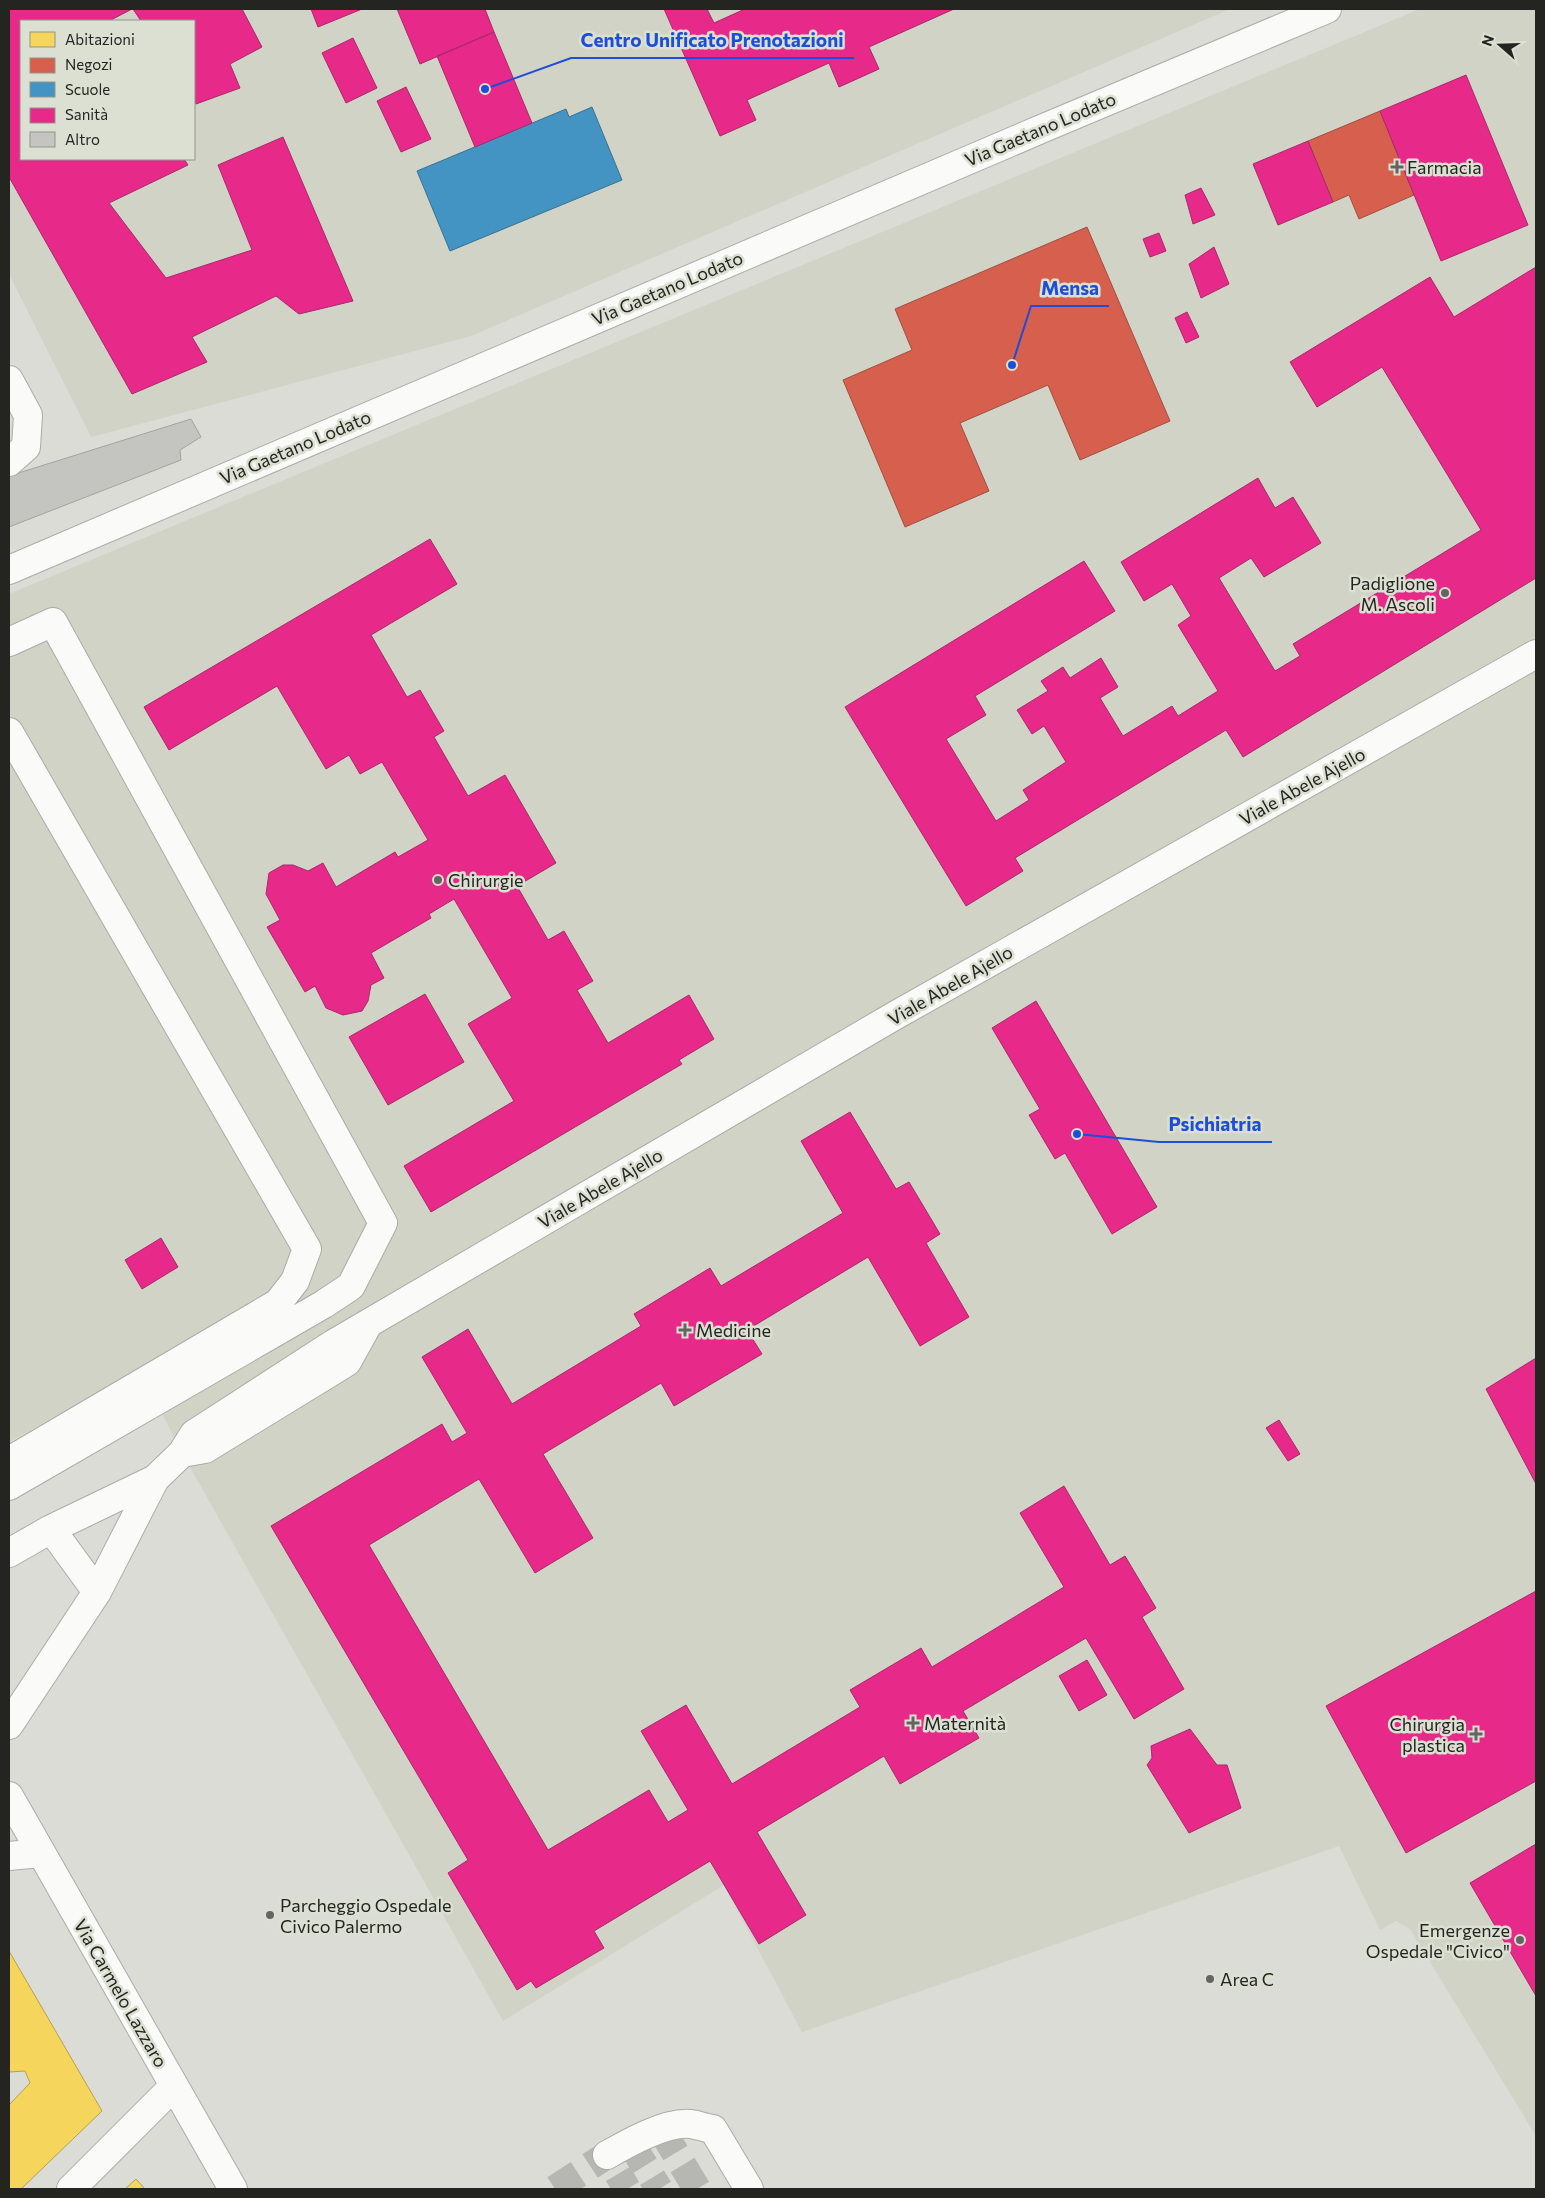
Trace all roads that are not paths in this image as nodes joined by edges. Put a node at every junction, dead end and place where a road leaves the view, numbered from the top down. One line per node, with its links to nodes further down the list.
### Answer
1 (1327, 9): 4 (street, Via Gaetano Lodato)
2 (9, 380): 3 (street)
3 (17, 455)
4 (9, 570)
5 (9, 642): 9 (street)
6 (1536, 654): 11 (street, Viale Abele Ajello)
7 (9, 732): 8 (street)
8 (295, 1281): 9 (street); 10 (street)
9 (324, 1304): 12 (street)
10 (9, 1461)
11 (155, 1478): 13 (street); 15 (street)
12 (9, 1486)
13 (51, 1530): 14 (street); 15 (street)
14 (12, 1544)
15 (96, 1592): 16 (street)
16 (9, 1725)
17 (9, 1796): 18 (street, Via Carmelo Lazzaro)
18 (41, 1853): 19 (street); 20 (street, Via Carmelo Lazzaro)
19 (9, 1856)
20 (174, 2086): 22 (street); 23 (street, Via Carmelo Lazzaro)
21 (606, 2155): 24 (street)
22 (71, 2189)
23 (233, 2189)
24 (750, 2189)

